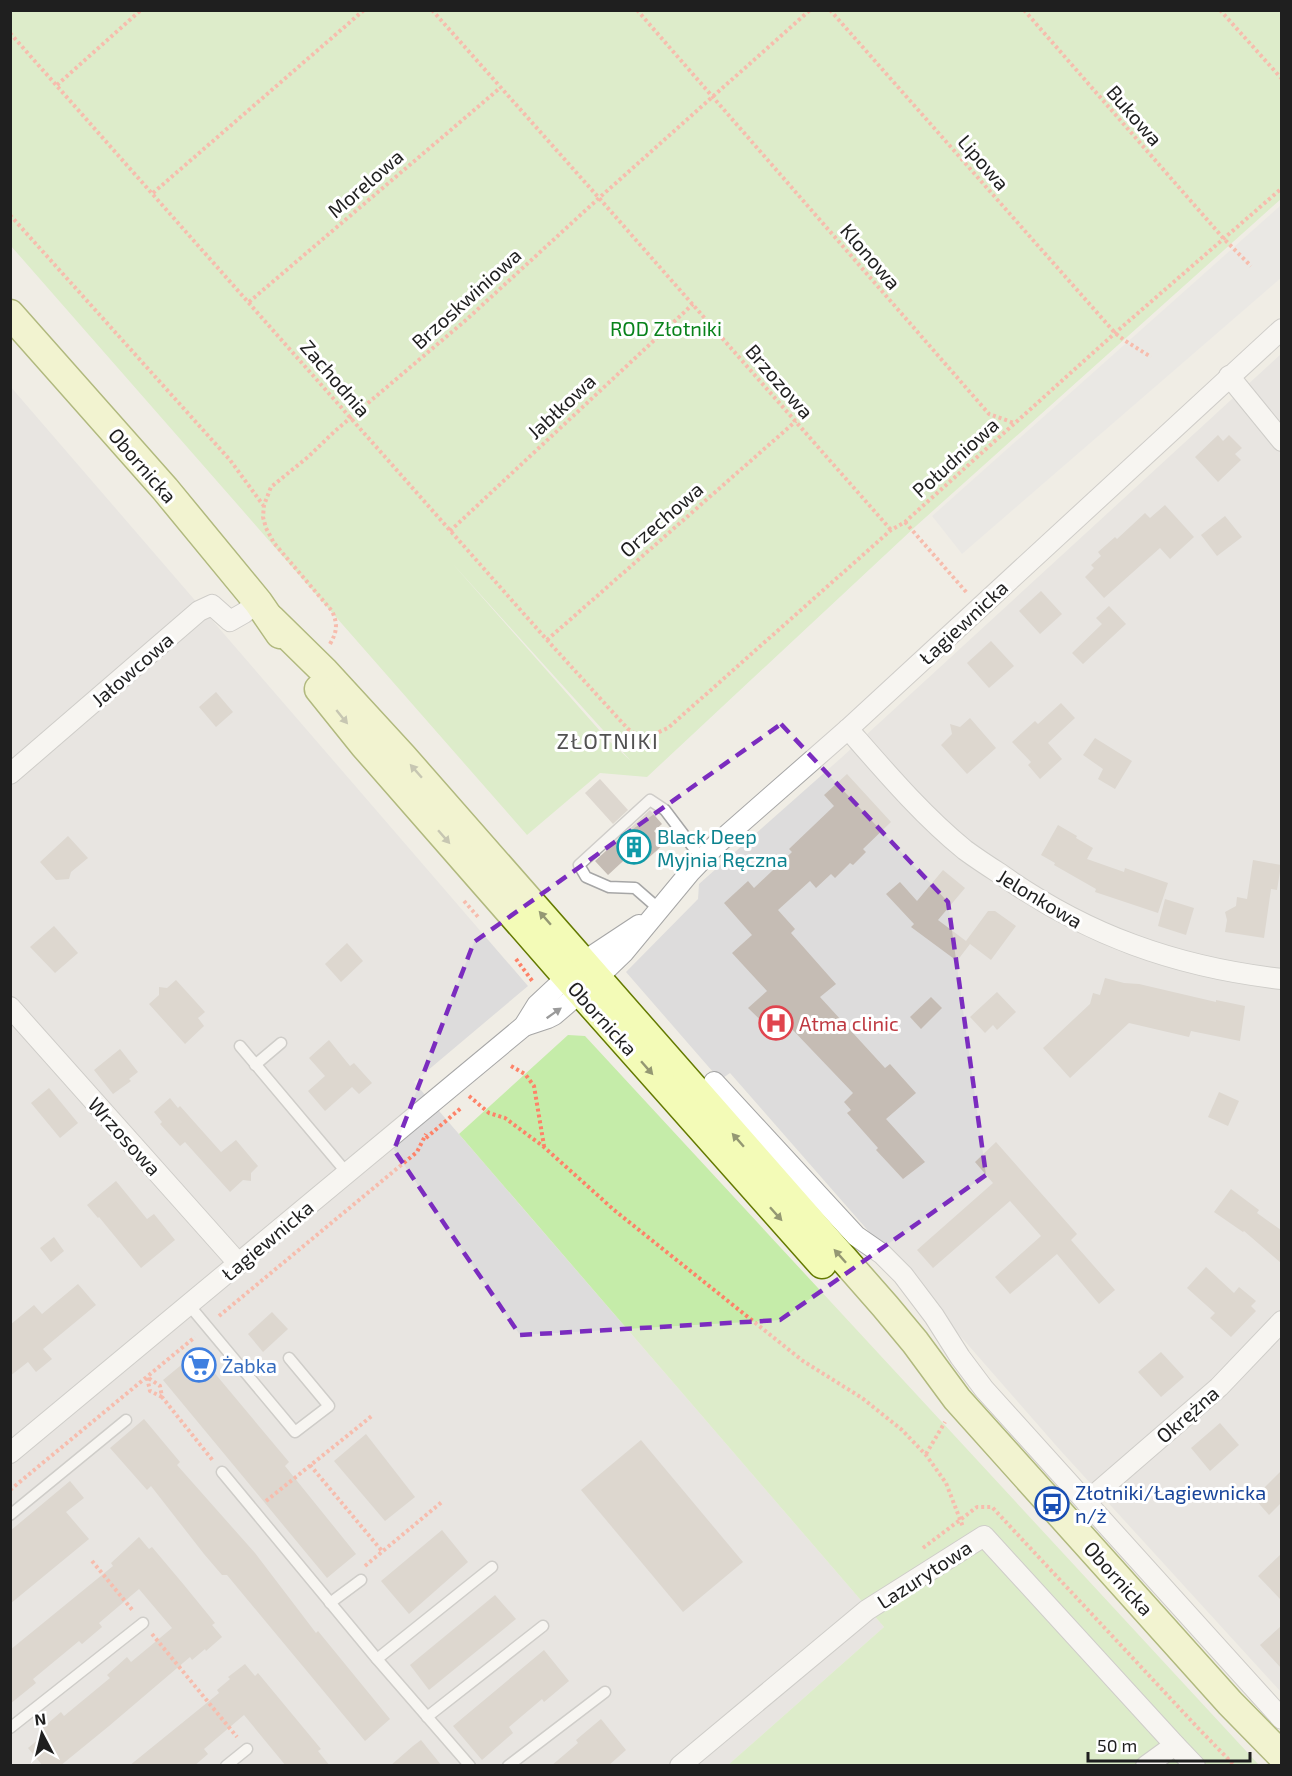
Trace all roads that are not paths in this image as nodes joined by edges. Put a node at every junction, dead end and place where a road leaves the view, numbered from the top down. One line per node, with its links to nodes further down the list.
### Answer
1 (10, 314): 5 (main road, Obornicka)
2 (1281, 329): 3 (street, Łagiewnicka)
3 (1229, 376): 4 (street); 6 (street, Łagiewnicka)
4 (1281, 441)
5 (264, 610): 7 (street, Jałowcowa); 10 (main road, Obornicka, one-way to 5); 10 (main road, Obornicka, one-way to 10)
6 (848, 729): 8 (street, Łagiewnicka); 11 (street, Jelonkowa)
7 (10, 774)
8 (702, 859): 9 (street, Łagiewnicka); 9 (lane)
9 (654, 914): 10 (street, Łagiewnicka)
10 (582, 977): 17 (street, Łagiewnicka); 39 (main road, Obornicka)
11 (1281, 979)
12 (10, 1007): 18 (street, Wrzosowa)
13 (281, 1043): 15 (lane)
14 (240, 1046): 15 (lane)
15 (255, 1065): 17 (lane)
16 (714, 1082): 25 (street)
17 (347, 1173): 18 (street, Łagiewnicka)
18 (238, 1264): 19 (street, Łagiewnicka)
19 (189, 1305): 21 (lane); 23 (street, Łagiewnicka)
20 (1281, 1321): 25 (street, Okrężna)
21 (289, 1358)
22 (126, 1420): 26 (lane)
23 (10, 1453)
24 (222, 1472): 29 (lane)
25 (1086, 1502): 35 (street)
26 (10, 1515)
27 (492, 1567): 32 (lane)
28 (361, 1580): 29 (lane)
29 (330, 1603): 32 (lane)
30 (143, 1623): 36 (lane)
31 (543, 1626): 34 (lane)
32 (376, 1659): 34 (lane)
33 (605, 1692): 42 (lane)
34 (427, 1717): 41 (lane)
35 (1281, 1719)
36 (10, 1728)
37 (1175, 1745): 43 (street, Lazurytowa); 44 (street); 45 (street, Lazurytowa)
38 (247, 1749): 40 (lane)
39 (1281, 1756)
40 (226, 1766)
41 (470, 1766)
42 (508, 1766)
43 (680, 1766)
44 (1146, 1766)
45 (1195, 1766)

